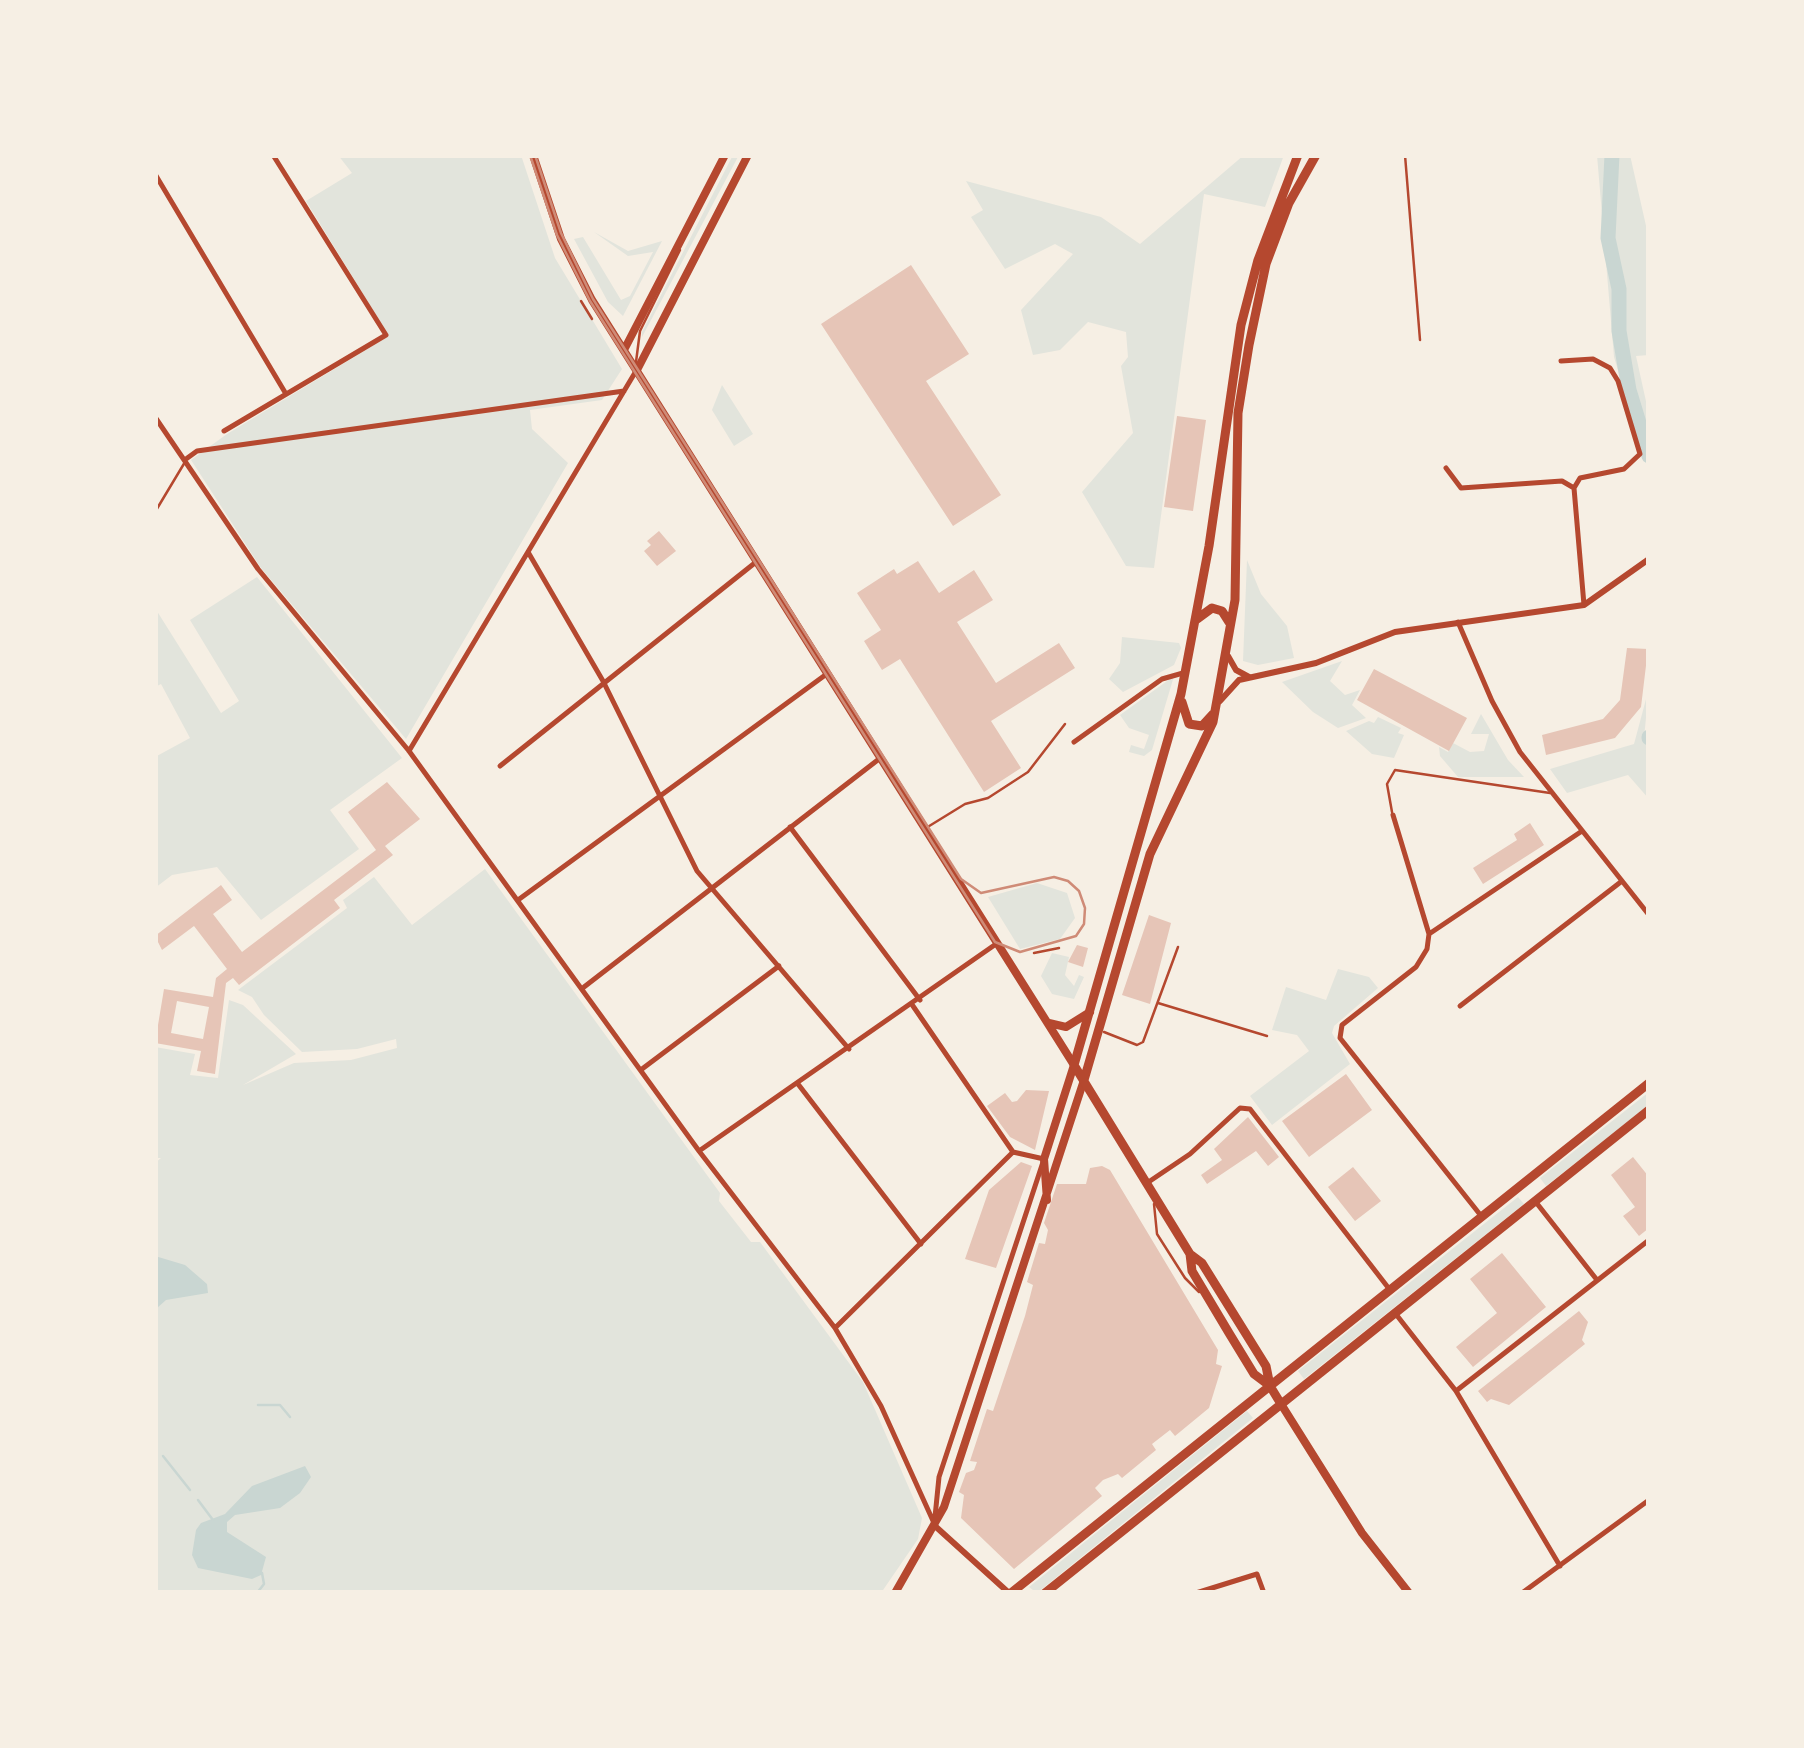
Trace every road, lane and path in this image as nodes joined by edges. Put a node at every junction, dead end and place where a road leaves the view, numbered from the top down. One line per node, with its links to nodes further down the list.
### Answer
1 (273, 155): 17 (street)
2 (533, 155): 13 (main road)
3 (724, 155): 9 (main road)
4 (748, 155): 15 (main road)
5 (1298, 155): 28 (main road)
6 (1316, 155): 30 (main road)
7 (1405, 155): 12 (lane)
8 (155, 174): 17 (street)
9 (684, 234): 13 (main road); 15 (lane)
10 (581, 301): 11 (path)
11 (592, 319)
12 (1420, 340)
13 (624, 350): 15 (main road)
14 (1561, 361): 22 (street)
15 (636, 370): 16 (street); 25 (main road)
16 (624, 390): 20 (street); 24 (street)
17 (286, 394): 19 (street)
18 (155, 417): 20 (street)
19 (224, 431)
20 (186, 460): 23 (lane); 40 (street)
21 (1446, 468): 22 (street)
22 (1574, 488): 27 (street)
23 (155, 512)
24 (528, 552): 35 (street); 40 (street)
25 (758, 560): 33 (main road); 35 (street)
26 (1647, 561): 27 (street)
27 (1584, 605): 29 (street)
28 (1197, 619): 30 (main road); 32 (main road)
29 (1458, 620): 34 (street); 43 (street)
30 (1230, 624): 31 (main road)
31 (1228, 656): 34 (street); 37 (main road)
32 (1186, 672): 36 (main road); 39 (street)
33 (828, 673): 41 (main road); 44 (street)
34 (1250, 677): 37 (street)
35 (603, 681): 42 (street); 44 (street)
36 (1181, 694): 37 (main road); 64 (main road)
37 (1216, 707): 66 (main road)
38 (1065, 724): 47 (lane)
39 (1074, 742)
40 (409, 751): 51 (street)
41 (882, 757): 46 (street); 47 (main road)
42 (500, 766)
43 (1551, 793): 45 (lane); 48 (street)
44 (660, 798): 50 (street); 51 (street)
45 (1392, 815): 53 (street)
46 (790, 826): 50 (street); 60 (street)
47 (926, 828): 54 (main road)
48 (1582, 831): 49 (street); 53 (street)
49 (1622, 881): 52 (street); 63 (street)
50 (712, 888): 58 (street); 59 (street)
51 (518, 900): 59 (street)
52 (1649, 915)
53 (1428, 934): 81 (street)
54 (998, 942): 60 (street); 65 (main road)
55 (1059, 948): 57 (path)
56 (1178, 948): 61 (lane)
57 (1034, 953)
58 (778, 966): 68 (street); 70 (street)
59 (584, 987): 70 (street)
60 (920, 1000): 62 (street)
61 (1157, 1003): 66 (lane); 67 (lane)
62 (912, 1006): 68 (street); 76 (street)
63 (1460, 1006)
64 (1090, 1012): 65 (main road); 69 (main road)
65 (1048, 1023): 69 (main road)
66 (1098, 1030): 71 (main road)
67 (1267, 1036)
68 (849, 1049): 73 (street)
69 (1074, 1065): 71 (main road); 77 (main road)
70 (642, 1068): 75 (street)
71 (1084, 1080): 78 (main road); 79 (main road)
72 (1649, 1083): 81 (main road)
73 (798, 1084): 75 (street); 83 (street)
74 (1649, 1110): 80 (main road)
75 (699, 1151): 89 (street)
76 (1013, 1152): 77 (street); 83 (street)
77 (1044, 1159): 79 (main road); 94 (street)
78 (1149, 1188): 84 (main road); 86 (street); 87 (lane)
79 (1047, 1200): 94 (main road)
80 (1535, 1202): 85 (street); 88 (main road)
81 (1482, 1216): 86 (main road)
82 (1649, 1240): 85 (street)
83 (921, 1244): 89 (street)
84 (1190, 1254): 87 (main road); 90 (main road)
85 (1598, 1280): 91 (street)
86 (1390, 1290): 90 (main road)
87 (1212, 1304): 90 (main road)
88 (1394, 1314): 91 (street); 92 (main road)
89 (835, 1328): 94 (street)
90 (1270, 1386): 92 (main road); 97 (main road)
91 (1456, 1392): 95 (street)
92 (1281, 1404): 98 (main road); 101 (main road)
93 (1649, 1500): 95 (street)
94 (935, 1526): 96 (main road); 97 (street)
95 (1560, 1566): 102 (street)
96 (895, 1593)
97 (1010, 1593)
98 (1046, 1593)
99 (1196, 1593): 100 (street)
100 (1264, 1593)
101 (1409, 1593)
102 (1522, 1593)

